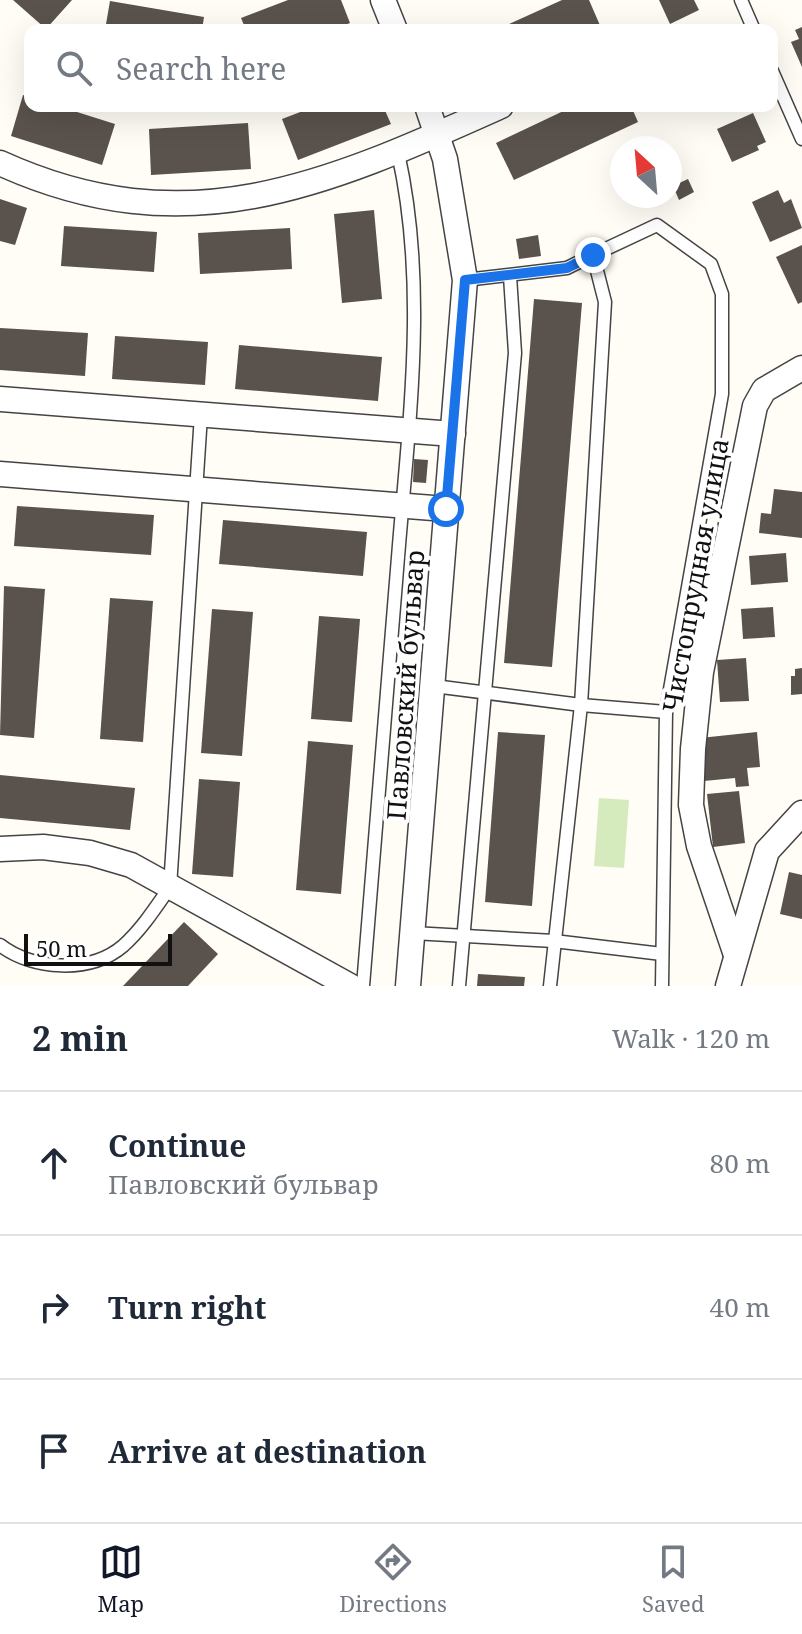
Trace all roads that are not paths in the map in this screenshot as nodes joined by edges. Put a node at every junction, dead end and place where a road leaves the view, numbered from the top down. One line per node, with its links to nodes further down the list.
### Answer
1 (383, 0): 3 (street)
2 (741, 0): 4 (lane)
3 (393, 24)
4 (751, 24)
5 (778, 85): 9 (lane)
6 (429, 112): 8 (street, Павловский бульвар)
7 (488, 112): 8 (street)
8 (438, 134): 10 (street); 14 (street, Павловский бульвар)
9 (802, 139)
10 (398, 153): 11 (street); 18 (lane)
11 (0, 163)
12 (593, 255): 13 (lane); 26 (lane); 27 (lane)
13 (510, 276): 14 (lane); 25 (lane)
14 (465, 280): 19 (street, Павловский бульвар)
15 (802, 368): 36 (street, Чистопрудная улица)
16 (0, 399): 17 (street)
17 (201, 415): 18 (street); 21 (lane)
18 (410, 431): 19 (street); 22 (lane)
19 (453, 434): 23 (street, Павловский бульвар)
20 (0, 474): 21 (street)
21 (196, 490): 22 (street); 30 (lane)
22 (402, 506): 23 (street); 38 (lane)
23 (446, 509): 24 (street, Павловский бульвар)
24 (434, 686): 25 (lane); 31 (street, Павловский бульвар)
25 (483, 692): 26 (lane); 32 (lane)
26 (581, 705): 27 (lane); 33 (lane)
27 (666, 712): 35 (lane)
28 (802, 813): 36 (street)
29 (0, 849): 30 (street)
30 (170, 887): 34 (lane); 37 (street)
31 (413, 933): 32 (lane); 39 (street, Павловский бульвар)
32 (463, 936): 33 (lane); 40 (lane)
33 (554, 941): 35 (lane); 41 (lane)
34 (0, 945)
35 (662, 954): 42 (lane)
36 (736, 955): 43 (street)
37 (350, 986)
38 (363, 986)
39 (408, 986)
40 (459, 986)
41 (550, 986)
42 (662, 986)
43 (728, 986)

